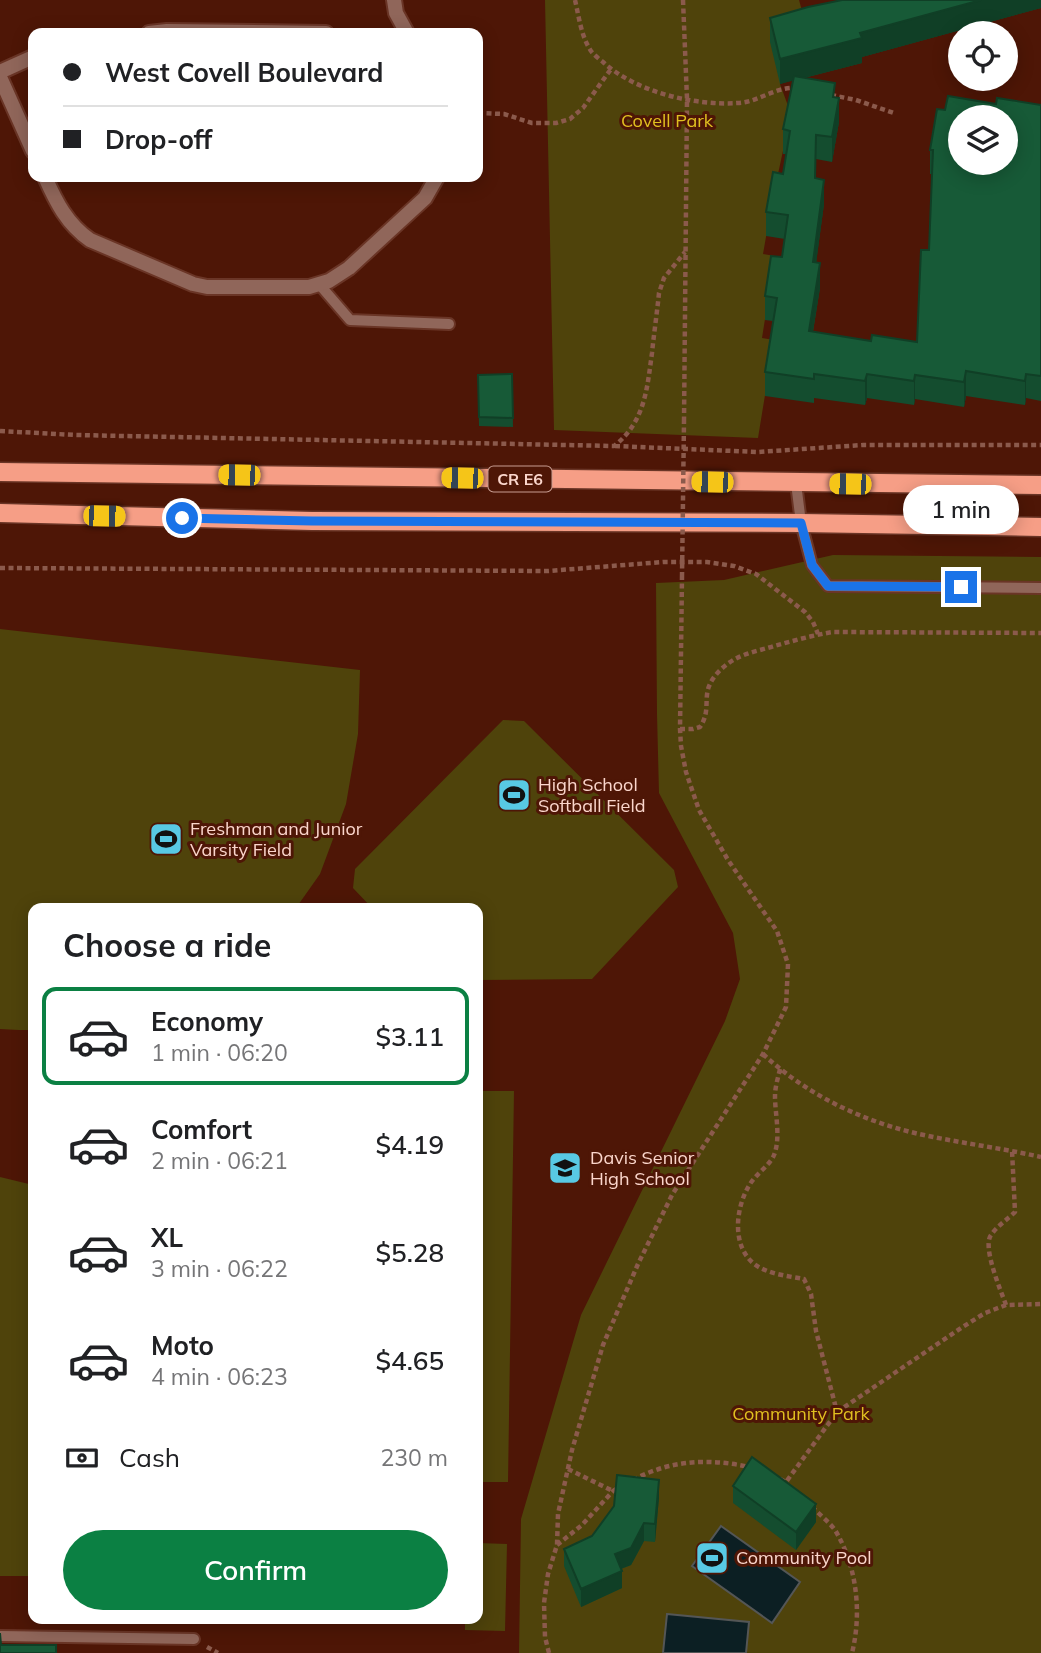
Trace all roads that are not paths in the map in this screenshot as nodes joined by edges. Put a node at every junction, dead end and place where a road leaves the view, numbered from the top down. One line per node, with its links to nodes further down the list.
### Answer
1 (394, 0): 2 (street)
2 (404, 28)
3 (28, 60): 4 (street)
4 (0, 74): 5 (street)
5 (28, 139)
6 (47, 182): 8 (street)
7 (434, 182): 8 (street)
8 (319, 284): 9 (lane)
9 (449, 324)
10 (0, 463): 12 (main road)
11 (0, 472): 12 (main road, CR E6)
12 (45, 472): 13 (main road, CR E6)
13 (796, 483): 14 (main road, CR E6); 16 (lane)
14 (1041, 485)
15 (0, 513): 16 (main road)
16 (801, 523): 17 (main road); 18 (lane)
17 (1041, 527)
18 (1041, 588)
19 (0, 1636): 20 (lane)
20 (194, 1639)

